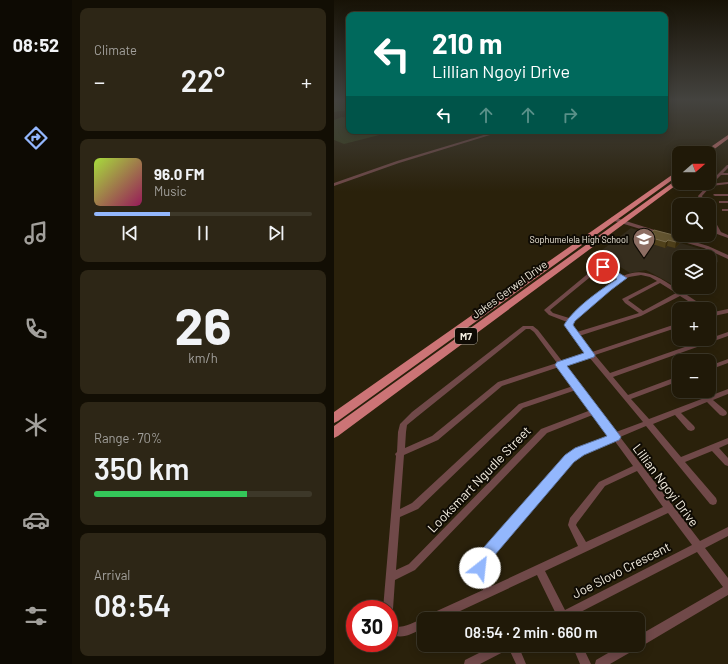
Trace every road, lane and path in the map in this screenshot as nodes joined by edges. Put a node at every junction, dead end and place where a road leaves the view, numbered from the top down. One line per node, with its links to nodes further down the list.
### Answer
1 (488, 134): 12 (street)
2 (728, 137): 4 (highway)
3 (728, 144): 5 (highway)
4 (715, 146)
5 (716, 153)
6 (728, 166): 7 (street)
7 (720, 174): 8 (street); 10 (street)
8 (728, 174)
9 (672, 178): 20 (highway, Jakes Gerwel Drive / M7)
10 (716, 178)
11 (726, 183): 14 (street); 17 (street)
12 (334, 185)
13 (672, 185): 20 (highway, Jakes Gerwel Drive / M7)
14 (728, 189)
15 (716, 195): 16 (street)
16 (728, 195)
17 (701, 198)
18 (720, 202): 19 (street)
19 (728, 202)
20 (618, 220): 23 (street); 50 (highway, Jakes Gerwel Drive / M7); 53 (highway, Jakes Gerwel Drive / M7)
21 (716, 228): 22 (street)
22 (728, 237)
23 (728, 257)
24 (623, 278): 25 (street); 33 (street); 33 (street)
25 (661, 281): 26 (street); 31 (street)
26 (672, 288)
27 (679, 294): 31 (street)
28 (682, 294): 29 (street)
29 (694, 302)
30 (728, 311): 32 (street)
31 (643, 313): 36 (street)
32 (716, 313)
33 (571, 321): 36 (street)
34 (672, 327): 37 (street)
35 (728, 334): 41 (street)
36 (575, 335): 37 (street)
37 (590, 355): 39 (street); 41 (street)
38 (728, 361): 40 (street)
39 (560, 365): 43 (street, Lillian Ngoyi Drive); 57 (street); 57 (street, Lillian Ngoyi Drive)
40 (716, 365)
41 (609, 376): 45 (street)
42 (672, 381): 45 (street)
43 (577, 387): 47 (street, Lillian Ngoyi Drive); 63 (street)
44 (728, 391): 46 (street)
45 (626, 398): 51 (street)
46 (708, 399): 48 (street); 49 (street)
47 (595, 411): 54 (street, Lillian Ngoyi Drive); 68 (street, Looksmart Ngudle Street)
48 (676, 412): 51 (street); 52 (street)
49 (723, 413)
50 (334, 418)
51 (647, 423): 54 (street); 58 (street)
52 (691, 428)
53 (334, 433)
54 (615, 437): 60 (street, Lillian Ngoyi Drive); 71 (street)
55 (728, 441): 56 (street)
56 (713, 447): 58 (street); 59 (street)
57 (399, 454): 63 (street, Lillian Ngoyi Drive)
58 (679, 461): 61 (street)
59 (728, 463)
60 (638, 467): 62 (street, Lillian Ngoyi Drive); 66 (street)
61 (713, 501)
62 (669, 508): 65 (street, Lillian Ngoyi Drive); 66 (street)
63 (395, 515): 68 (street, Lillian Ngoyi Drive)
64 (728, 530): 65 (street, Joe Slovo Crescent)
65 (697, 546): 69 (street, Lillian Ngoyi Drive); 75 (street, Joe Slovo Crescent)
66 (584, 548): 67 (street)
67 (539, 569): 71 (street); 74 (street)
68 (390, 577): 72 (street, Lillian Ngoyi Drive)
69 (728, 586)
70 (728, 590): 78 (street)
71 (489, 592): 73 (street)
72 (389, 600)
73 (447, 612)
74 (558, 612)
75 (572, 612)
76 (417, 626): 77 (street)
77 (398, 633)
78 (645, 638)
79 (492, 652): 83 (street)
80 (516, 652): 84 (street)
81 (580, 652): 85 (street)
82 (620, 652): 86 (street)
83 (469, 664)
84 (521, 664)
85 (586, 664)
86 (600, 664)

